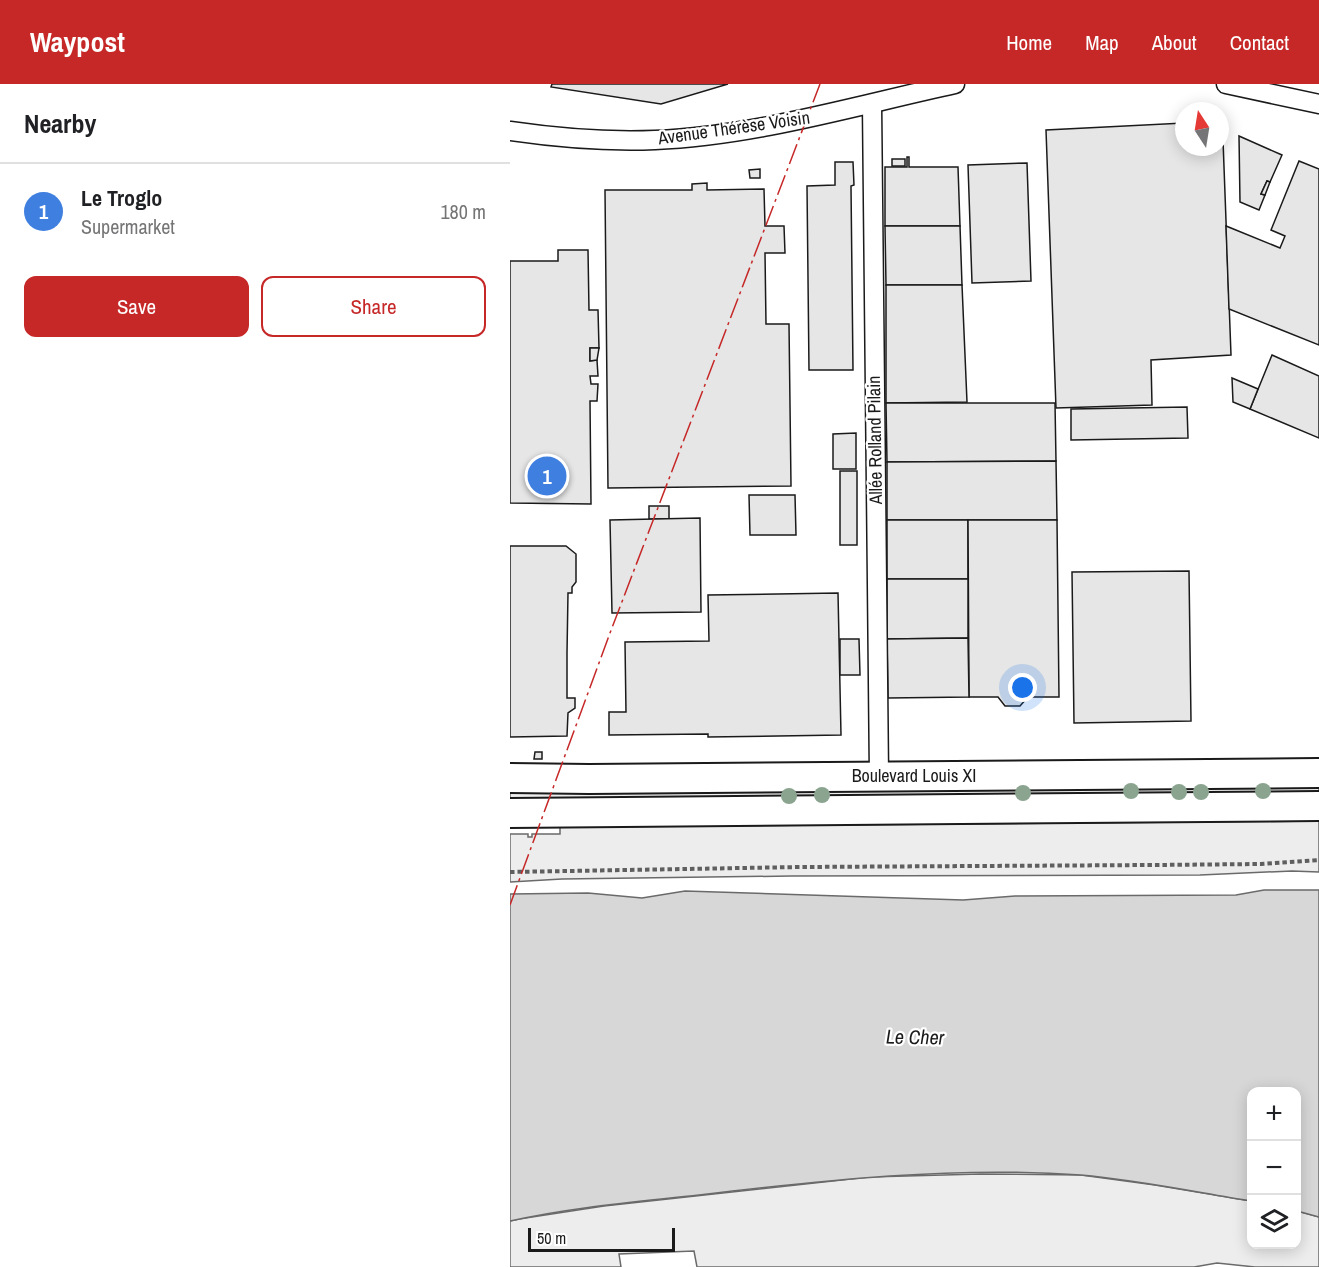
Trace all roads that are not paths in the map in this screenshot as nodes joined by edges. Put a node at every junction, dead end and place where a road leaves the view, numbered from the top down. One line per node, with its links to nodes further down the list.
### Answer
1 (955, 84): 3 (street, Avenue Thérèse Voisin)
2 (1226, 84): 4 (street)
3 (872, 104): 5 (street, Avenue Thérèse Voisin); 7 (street, Allée Rolland Pilain)
4 (1319, 105)
5 (510, 130)
6 (1319, 773): 7 (main road, Boulevard Louis XI)
7 (879, 776): 8 (main road, Boulevard Louis XI)
8 (510, 778)
9 (1319, 806): 10 (main road, Boulevard Louis XI)
10 (510, 813)

